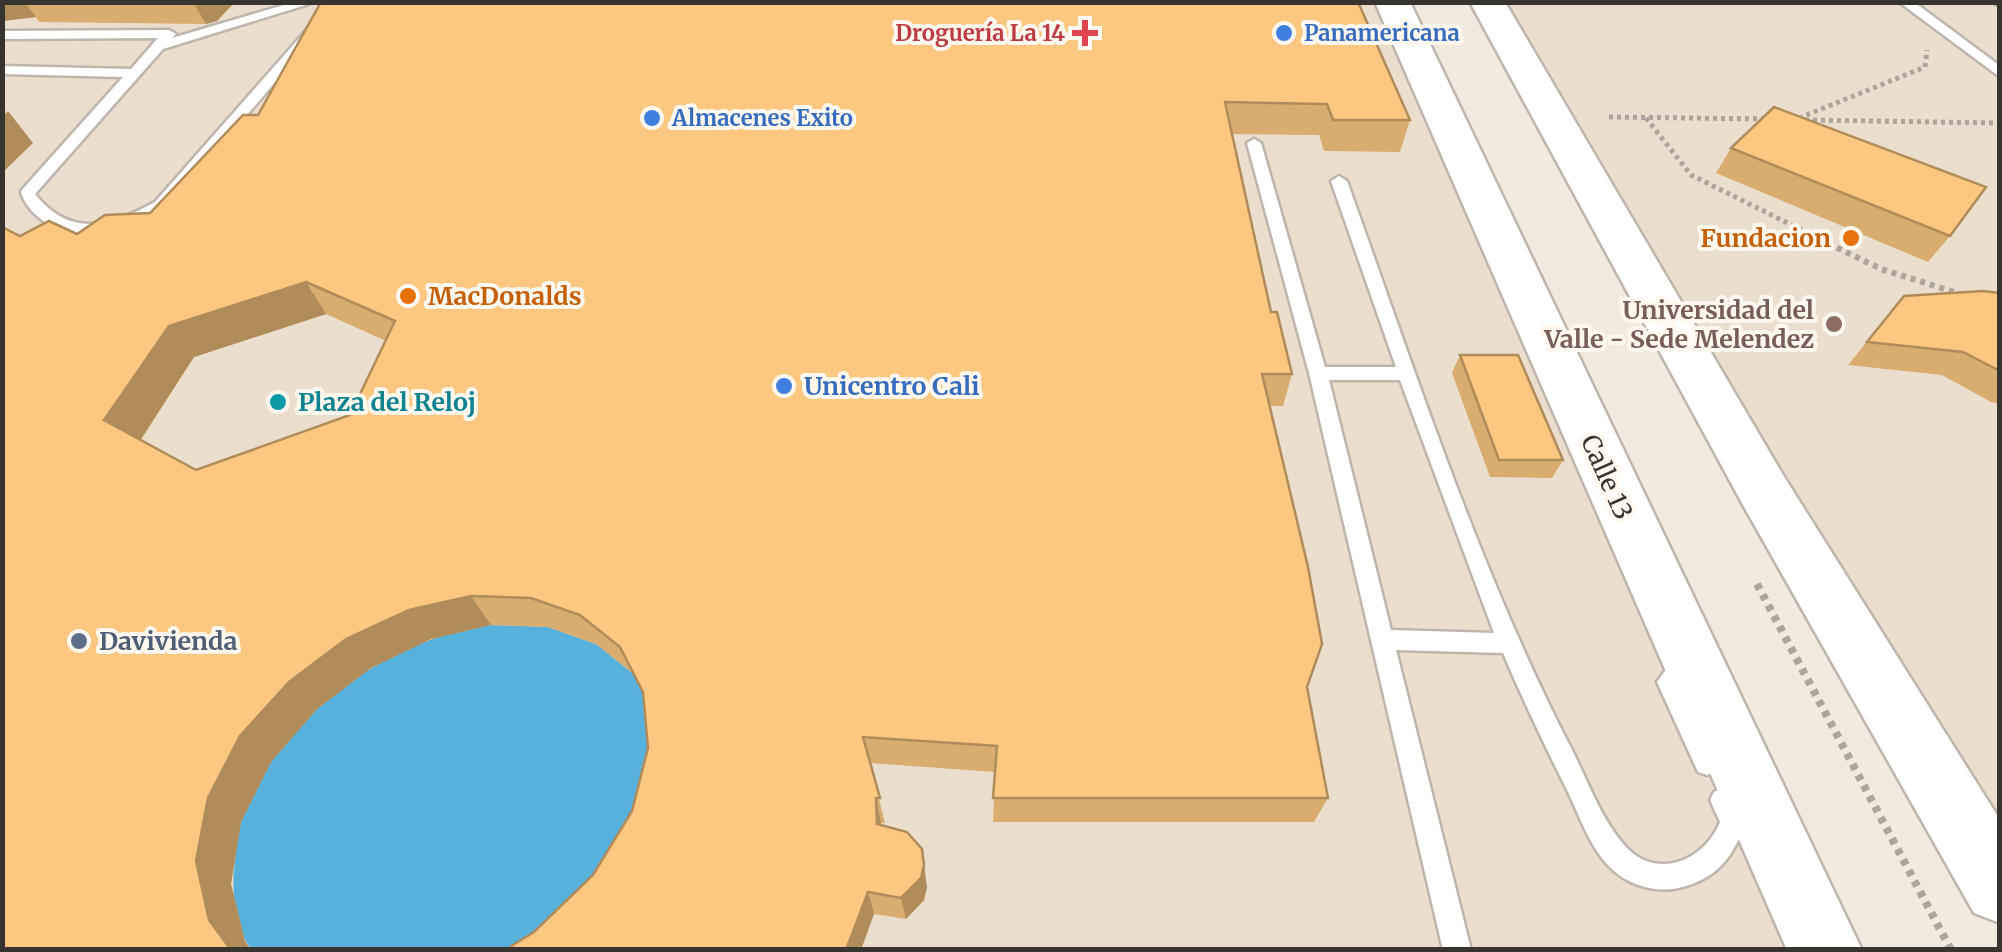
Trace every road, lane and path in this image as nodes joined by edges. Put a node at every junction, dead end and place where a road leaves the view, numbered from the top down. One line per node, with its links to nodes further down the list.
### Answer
1 (338, 2): 12 (lane)
2 (1392, 2): 25 (main road, Calle 13)
3 (1487, 2): 26 (main road)
4 (1905, 2): 8 (lane)
5 (1987, 2): 7 (path)
6 (305, 3): 10 (lane)
7 (2000, 5)
8 (1932, 23): 13 (lane); 17 (path)
9 (2, 35): 10 (lane)
10 (160, 46): 12 (lane)
11 (2, 70): 12 (lane)
12 (134, 72)
13 (2000, 73)
14 (1609, 118): 15 (path)
15 (1646, 118): 16 (path); 20 (path)
16 (1775, 120)
17 (2000, 123)
18 (1254, 143): 21 (lane)
19 (1339, 181): 22 (lane)
20 (1966, 296)
21 (1318, 373): 22 (lane); 23 (lane)
22 (1407, 374): 24 (lane)
23 (1384, 640): 24 (lane); 27 (lane)
24 (1508, 643): 25 (lane)
25 (1689, 656): 28 (main road, Calle 13)
26 (2000, 887)
27 (1457, 950)
28 (1826, 950)

